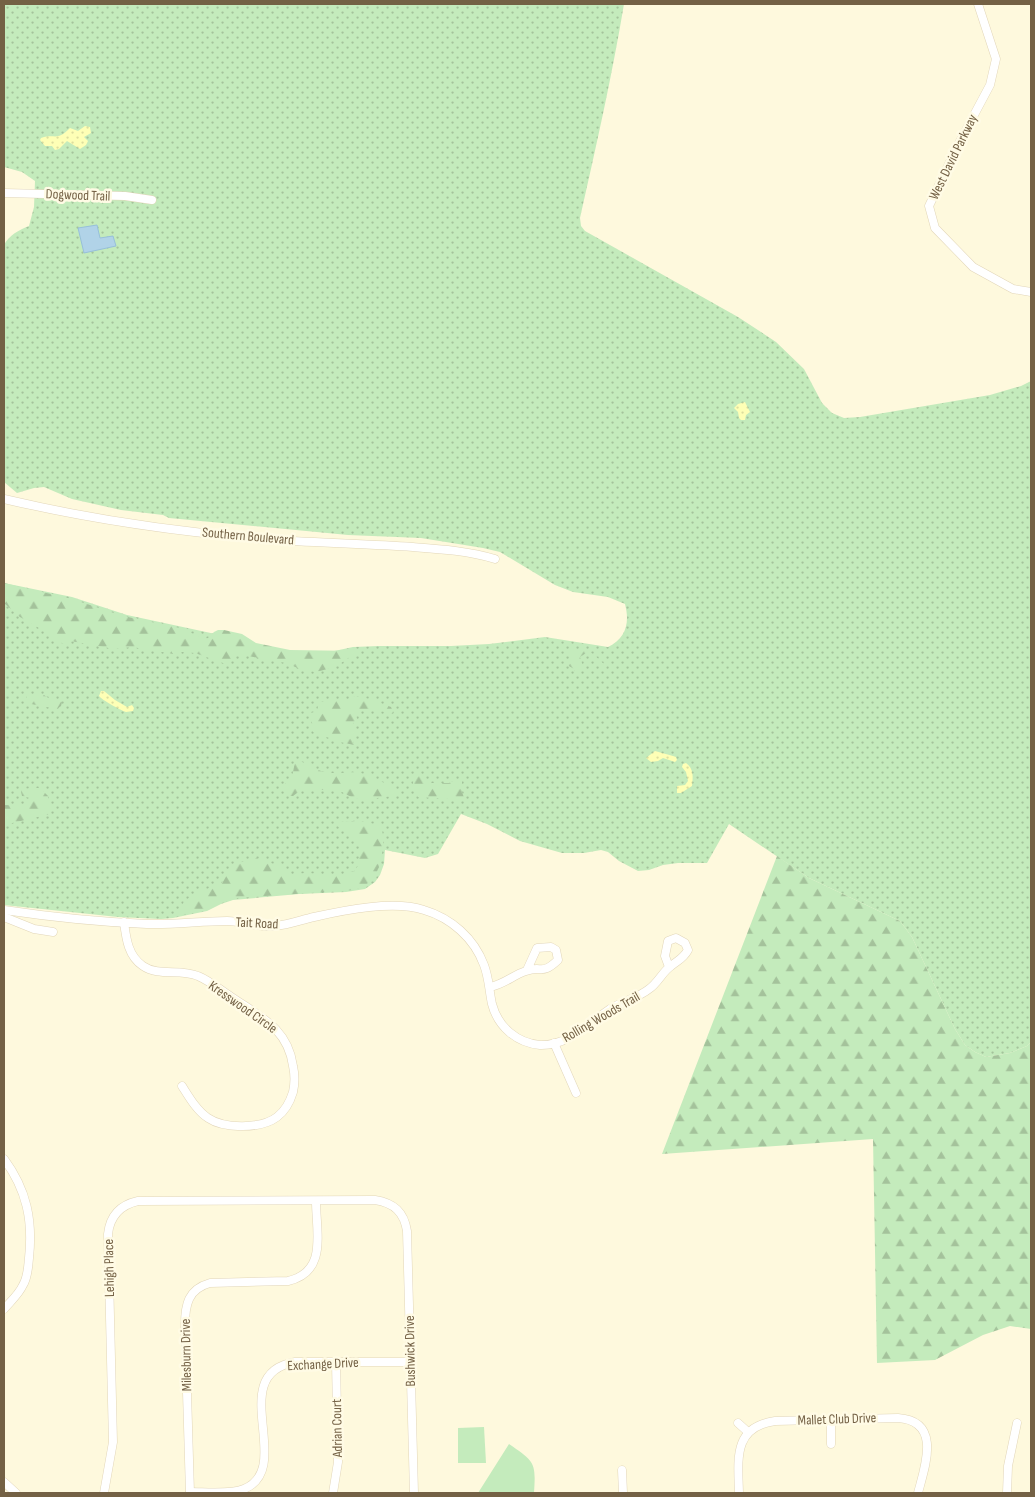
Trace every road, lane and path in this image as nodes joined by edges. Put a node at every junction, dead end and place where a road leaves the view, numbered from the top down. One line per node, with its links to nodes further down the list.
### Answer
1 (978, 4): 4 (street, West David Parkway)
2 (4, 193): 3 (street, Dogwood Trail)
3 (152, 200)
4 (1031, 292)
5 (4, 499): 6 (street, Southern Boulevard)
6 (495, 559)
7 (4, 910): 9 (street, Tait Road)
8 (4, 917): 10 (street)
9 (124, 922): 11 (street, Tait Road); 16 (street, Kresswood Circle)
10 (53, 932)
11 (484, 964): 14 (street, Rolling Woods Trail)
12 (669, 967): 15 (street, Rolling Woods Trail)
13 (527, 970): 14 (street)
14 (490, 987): 15 (street, Rolling Woods Trail)
15 (554, 1043): 17 (street)
16 (182, 1086)
17 (576, 1093)
18 (4, 1159): 21 (street)
19 (316, 1201): 20 (street, Lehigh Place); 32 (street, Lehigh Place); 33 (street, Milesburn Drive)
20 (399, 1210): 23 (street, Bushwick Drive)
21 (4, 1309)
22 (336, 1362): 23 (street, Exchange Drive); 33 (street, Exchange Drive); 34 (street, Adrian Court)
23 (410, 1362): 35 (street, Bushwick Drive)
24 (831, 1420): 27 (street, Mallet Club Drive); 28 (street); 38 (street, Mallet Club Drive)
25 (738, 1423): 27 (street)
26 (1017, 1423): 39 (street)
27 (748, 1432): 37 (street)
28 (831, 1444)
29 (622, 1470): 36 (street)
30 (4, 1482): 31 (street)
31 (16, 1493)
32 (104, 1493)
33 (190, 1493)
34 (333, 1493)
35 (414, 1493)
36 (623, 1493)
37 (739, 1493)
38 (918, 1493)
39 (1007, 1493)

